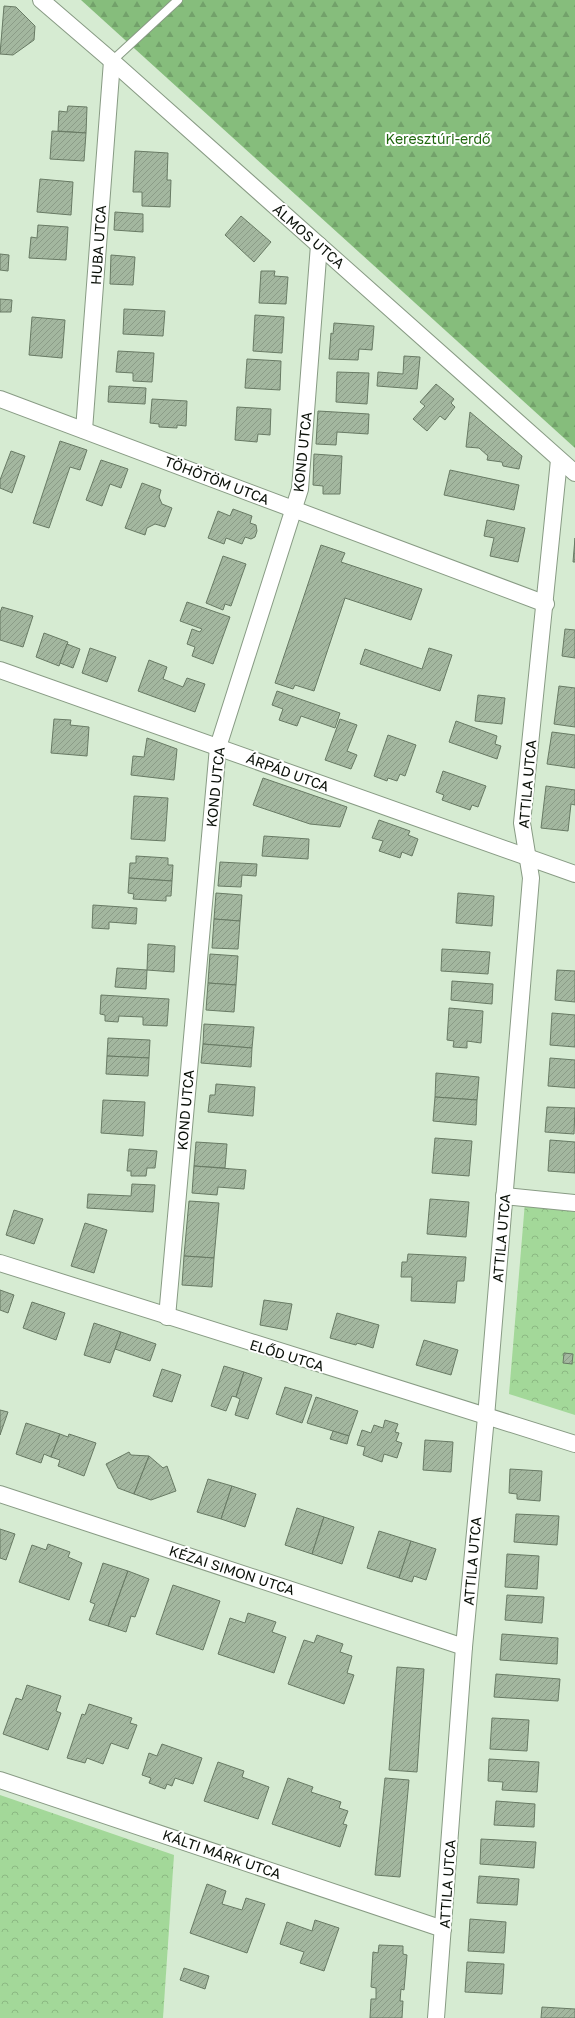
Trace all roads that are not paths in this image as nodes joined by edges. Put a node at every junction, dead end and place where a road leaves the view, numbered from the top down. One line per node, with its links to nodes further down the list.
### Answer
1 (41, 0): 3 (street, ÁLMOS UTCA)
2 (178, 0): 3 (lane)
3 (112, 61): 4 (street, ÁLMOS UTCA); 6 (street, HUBA UTCA)
4 (318, 245): 7 (street, ÁLMOS UTCA); 9 (street, KOND UTCA)
5 (0, 399): 6 (street, TÖHÖTÖM UTCA)
6 (84, 430): 9 (street, TÖHÖTÖM UTCA)
7 (560, 460): 8 (street, ÁLMOS UTCA); 10 (street, ATTILA UTCA)
8 (575, 474)
9 (294, 510): 10 (street, TÖHÖTÖM UTCA); 12 (street, KOND UTCA)
10 (546, 604): 13 (street, ATTILA UTCA)
11 (0, 670): 12 (street, ÁRPÁD UTCA)
12 (218, 747): 13 (street, ÁRPÁD UTCA); 18 (street, KOND UTCA)
13 (526, 856): 14 (street, ÁRPÁD UTCA); 15 (street, ATTILA UTCA)
14 (575, 874)
15 (504, 1196): 16 (street); 19 (street, ATTILA UTCA)
16 (575, 1203)
17 (0, 1263): 18 (street, ELŐD UTCA)
18 (167, 1317): 19 (street, ELŐD UTCA)
19 (486, 1417): 20 (street, ELŐD UTCA); 22 (street, ATTILA UTCA)
20 (575, 1444)
21 (0, 1494): 22 (street, KÉZAI SIMON UTCA)
22 (464, 1647): 24 (street, ATTILA UTCA)
23 (0, 1780): 24 (street, KÁLTI MÁRK UTCA)
24 (443, 1929): 25 (street, ATTILA UTCA)
25 (436, 2018)

